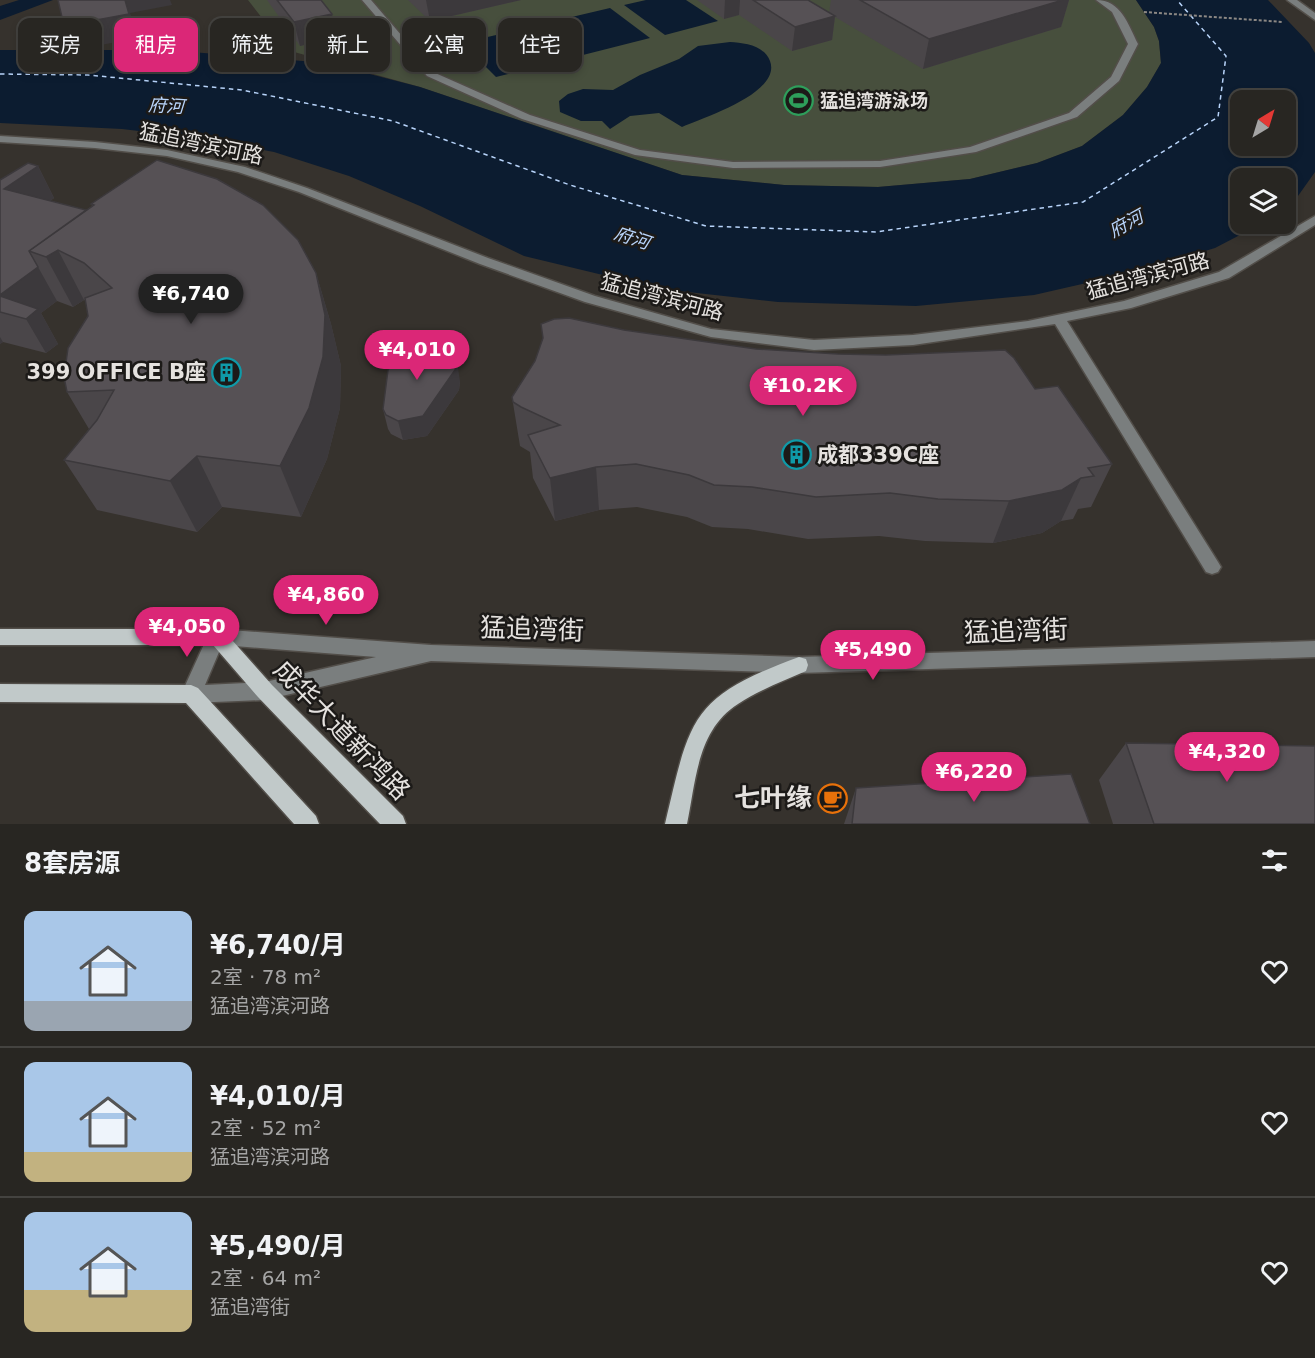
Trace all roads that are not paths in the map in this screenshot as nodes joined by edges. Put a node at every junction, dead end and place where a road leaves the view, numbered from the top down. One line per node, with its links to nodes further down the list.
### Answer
1 (366, 0): 2 (street)
2 (1100, 0)
3 (1291, 0): 4 (street)
4 (1315, 17)
5 (0, 139): 7 (street, 猛追湾滨河路)
6 (1315, 220): 7 (street, 猛追湾滨河路)
7 (1059, 319): 8 (street)
8 (1212, 567)
9 (0, 637): 10 (main road, 猛追湾街)
10 (217, 637): 12 (street, 猛追湾街); 14 (main road, 成华大道新鸿路); 16 (street)
11 (1315, 649): 13 (street, 猛追湾街)
12 (431, 653): 13 (street, 猛追湾街); 14 (street, 猛追湾街)
13 (799, 665): 19 (main road)
14 (265, 691): 16 (street, 猛追湾街); 18 (main road, 成华大道新鸿路)
15 (0, 693): 16 (main road, 猛追湾街)
16 (191, 694): 17 (main road)
17 (308, 824)
18 (395, 824)
19 (676, 824)

